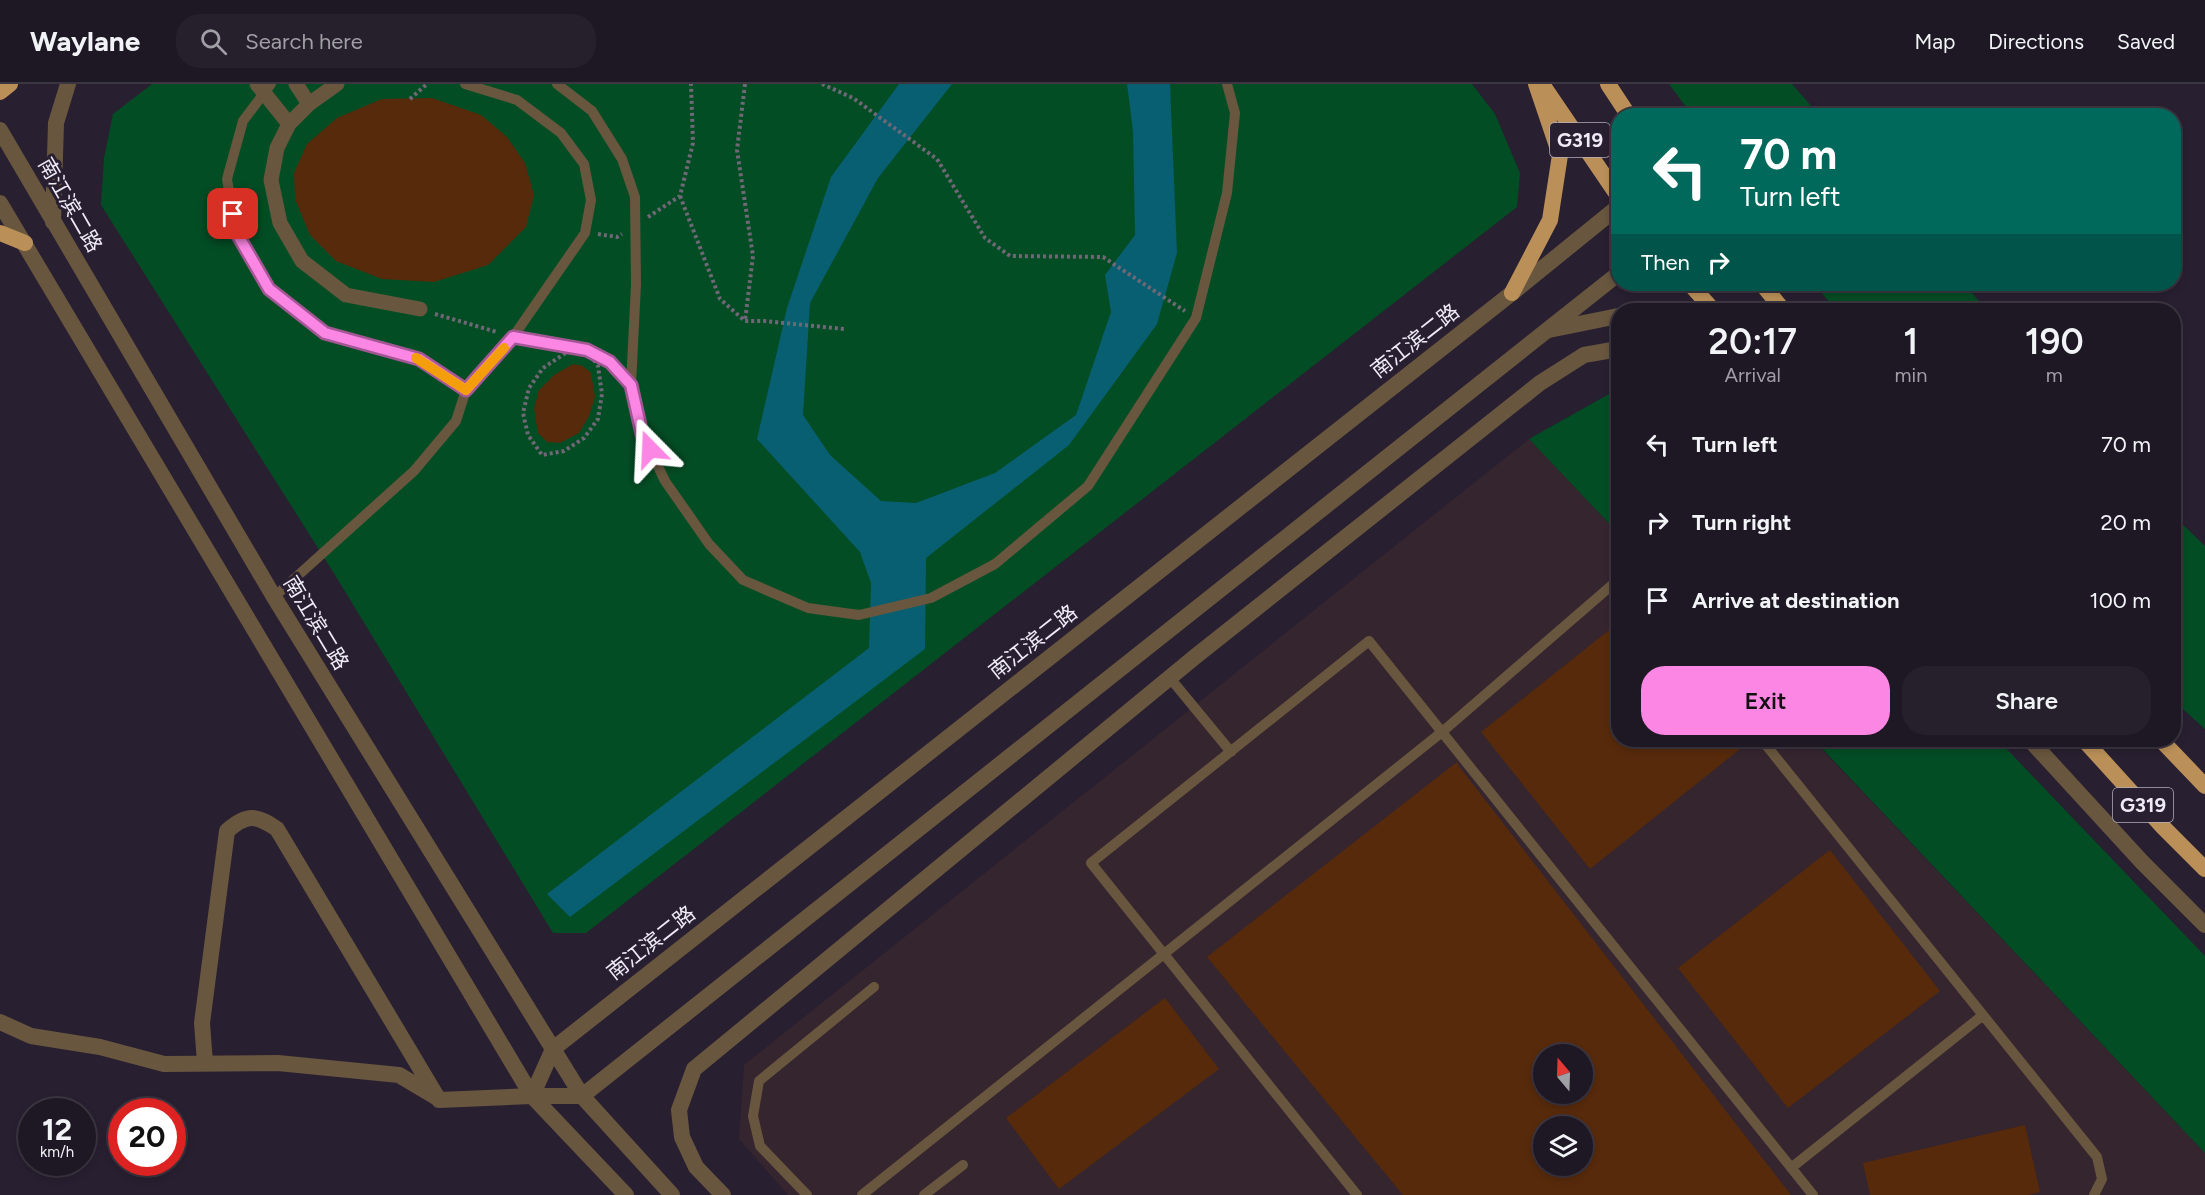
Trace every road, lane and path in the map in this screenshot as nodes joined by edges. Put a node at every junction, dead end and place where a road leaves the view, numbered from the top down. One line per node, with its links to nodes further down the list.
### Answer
1 (10, 84): 17 (highway)
2 (68, 84): 27 (street)
3 (257, 84): 21 (street)
4 (271, 84): 48 (lane)
5 (296, 84): 19 (street)
6 (337, 84): 19 (street)
7 (427, 84): 18 (path)
8 (465, 84): 30 (lane)
9 (557, 84): 28 (lane)
10 (692, 84): 24 (path)
11 (745, 84): 41 (path)
12 (822, 84): 40 (path)
13 (1227, 84): 40 (lane)
14 (1536, 84): 35 (highway)
15 (1542, 84): 23 (highway, G319)
16 (1608, 84): 20 (highway, G319)
17 (0, 92)
18 (410, 99)
19 (309, 104): 21 (street)
20 (1624, 108)
21 (289, 124): 38 (street)
22 (0, 130): 27 (street, 南江滨二路)
23 (1611, 186)
24 (680, 196): 28 (path); 41 (path)
25 (0, 203): 31 (street)
26 (1611, 213): 35 (street, 南江滨二路)
27 (53, 223): 50 (street, 南江滨二路)
28 (636, 225): 30 (path); 47 (lane)
29 (0, 233): 31 (highway)
30 (585, 233): 44 (lane)
31 (24, 243): 67 (street)
32 (1611, 279): 43 (street)
33 (1696, 291): 36 (highway)
34 (1768, 291): 37 (highway)
35 (1512, 293): 65 (street, 南江滨二路)
36 (1707, 303)
37 (1777, 303)
38 (420, 309): 44 (path)
39 (1611, 317): 43 (street)
40 (1196, 318): 47 (lane)
41 (745, 321): 42 (path)
42 (844, 329)
43 (1545, 331): 68 (street)
44 (513, 337): 45 (lane); 48 (lane)
45 (587, 350): 45 (path); 47 (lane)
46 (1611, 350): 51 (street)
47 (631, 385)
48 (466, 390): 50 (lane)
49 (1611, 586): 52 (lane)
50 (274, 597): 65 (street, 南江滨二路)
51 (1170, 678): 57 (lane); 74 (street)
52 (1442, 732): 57 (lane); 61 (lane); 71 (lane)
53 (1768, 747): 63 (lane)
54 (2036, 747): 60 (street)
55 (2090, 747): 59 (highway, G319)
56 (2168, 747): 58 (highway, G319)
57 (1231, 752): 61 (lane)
58 (2205, 786)
59 (2205, 869)
60 (2205, 925)
61 (1163, 954): 76 (lane); 78 (lane)
62 (874, 987): 75 (lane)
63 (1983, 1015): 71 (lane); 80 (lane)
64 (0, 1022): 66 (street)
65 (554, 1049): 67 (street); 68 (street)
66 (205, 1063): 69 (street); 69 (street)
67 (532, 1096): 68 (street); 69 (street); 72 (street)
68 (582, 1096): 73 (street)
69 (439, 1100)
70 (963, 1165): 77 (lane)
71 (1791, 1167): 79 (lane)
72 (626, 1195)
73 (672, 1195)
74 (723, 1195)
75 (807, 1195)
76 (862, 1195)
77 (924, 1195)
78 (1357, 1195)
79 (1813, 1195)
80 (2094, 1195)

